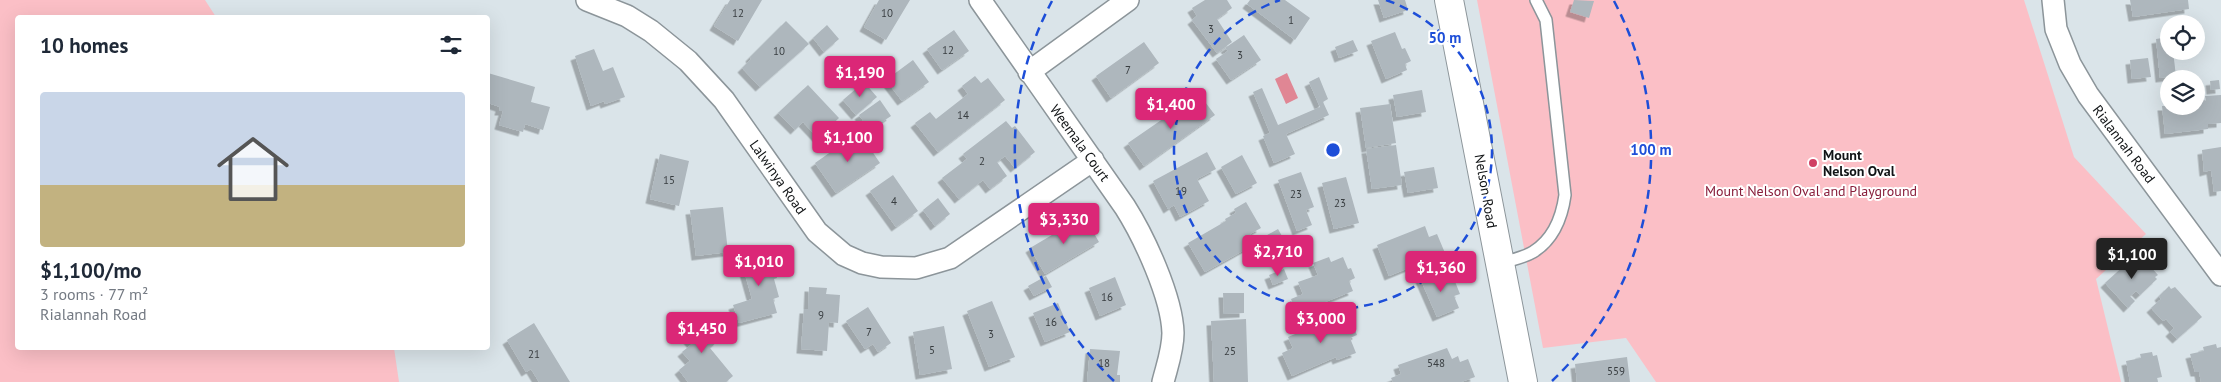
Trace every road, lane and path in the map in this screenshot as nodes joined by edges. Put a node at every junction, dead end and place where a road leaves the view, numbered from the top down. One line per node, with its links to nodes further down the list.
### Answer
1 (588, 0): 8 (street, Lalwinya Road)
2 (980, 0): 7 (street, Weemala Court)
3 (1128, 0): 7 (street)
4 (1449, 0): 9 (main road, Nelson Road)
5 (1536, 0): 9 (lane)
6 (2052, 0): 10 (street, Rialannah Road)
7 (1029, 72): 8 (street, Weemala Court)
8 (1093, 160): 11 (street, Weemala Court)
9 (1499, 264): 12 (main road, Nelson Road)
10 (2221, 276)
11 (1163, 382)
12 (1523, 382)

